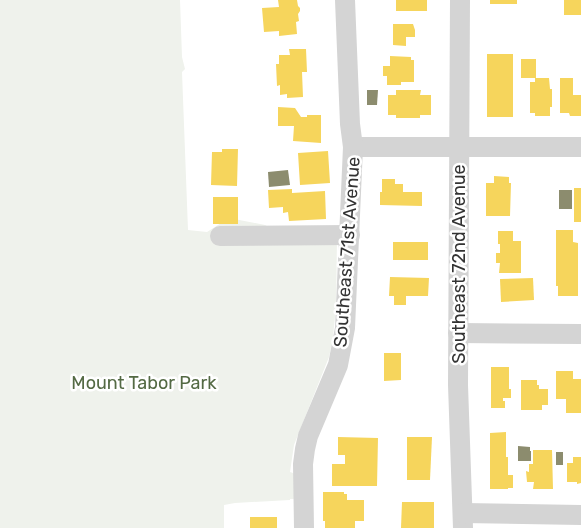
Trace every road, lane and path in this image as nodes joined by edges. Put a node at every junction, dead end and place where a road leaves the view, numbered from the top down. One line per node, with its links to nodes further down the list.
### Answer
1 (345, 0): 3 (street, Southeast 71st Avenue)
2 (460, 0): 4 (street, Southeast 72nd Avenue)
3 (353, 147): 4 (street); 6 (street, Southeast 71st Avenue)
4 (460, 148): 5 (street); 8 (street, Southeast 72nd Avenue)
5 (581, 148)
6 (350, 235): 7 (street); 12 (street, Southeast 71st Avenue)
7 (220, 236)
8 (458, 333): 9 (street); 11 (street, Southeast 72nd Avenue)
9 (581, 334)
10 (581, 515): 11 (street)
11 (463, 520)
12 (304, 528)

